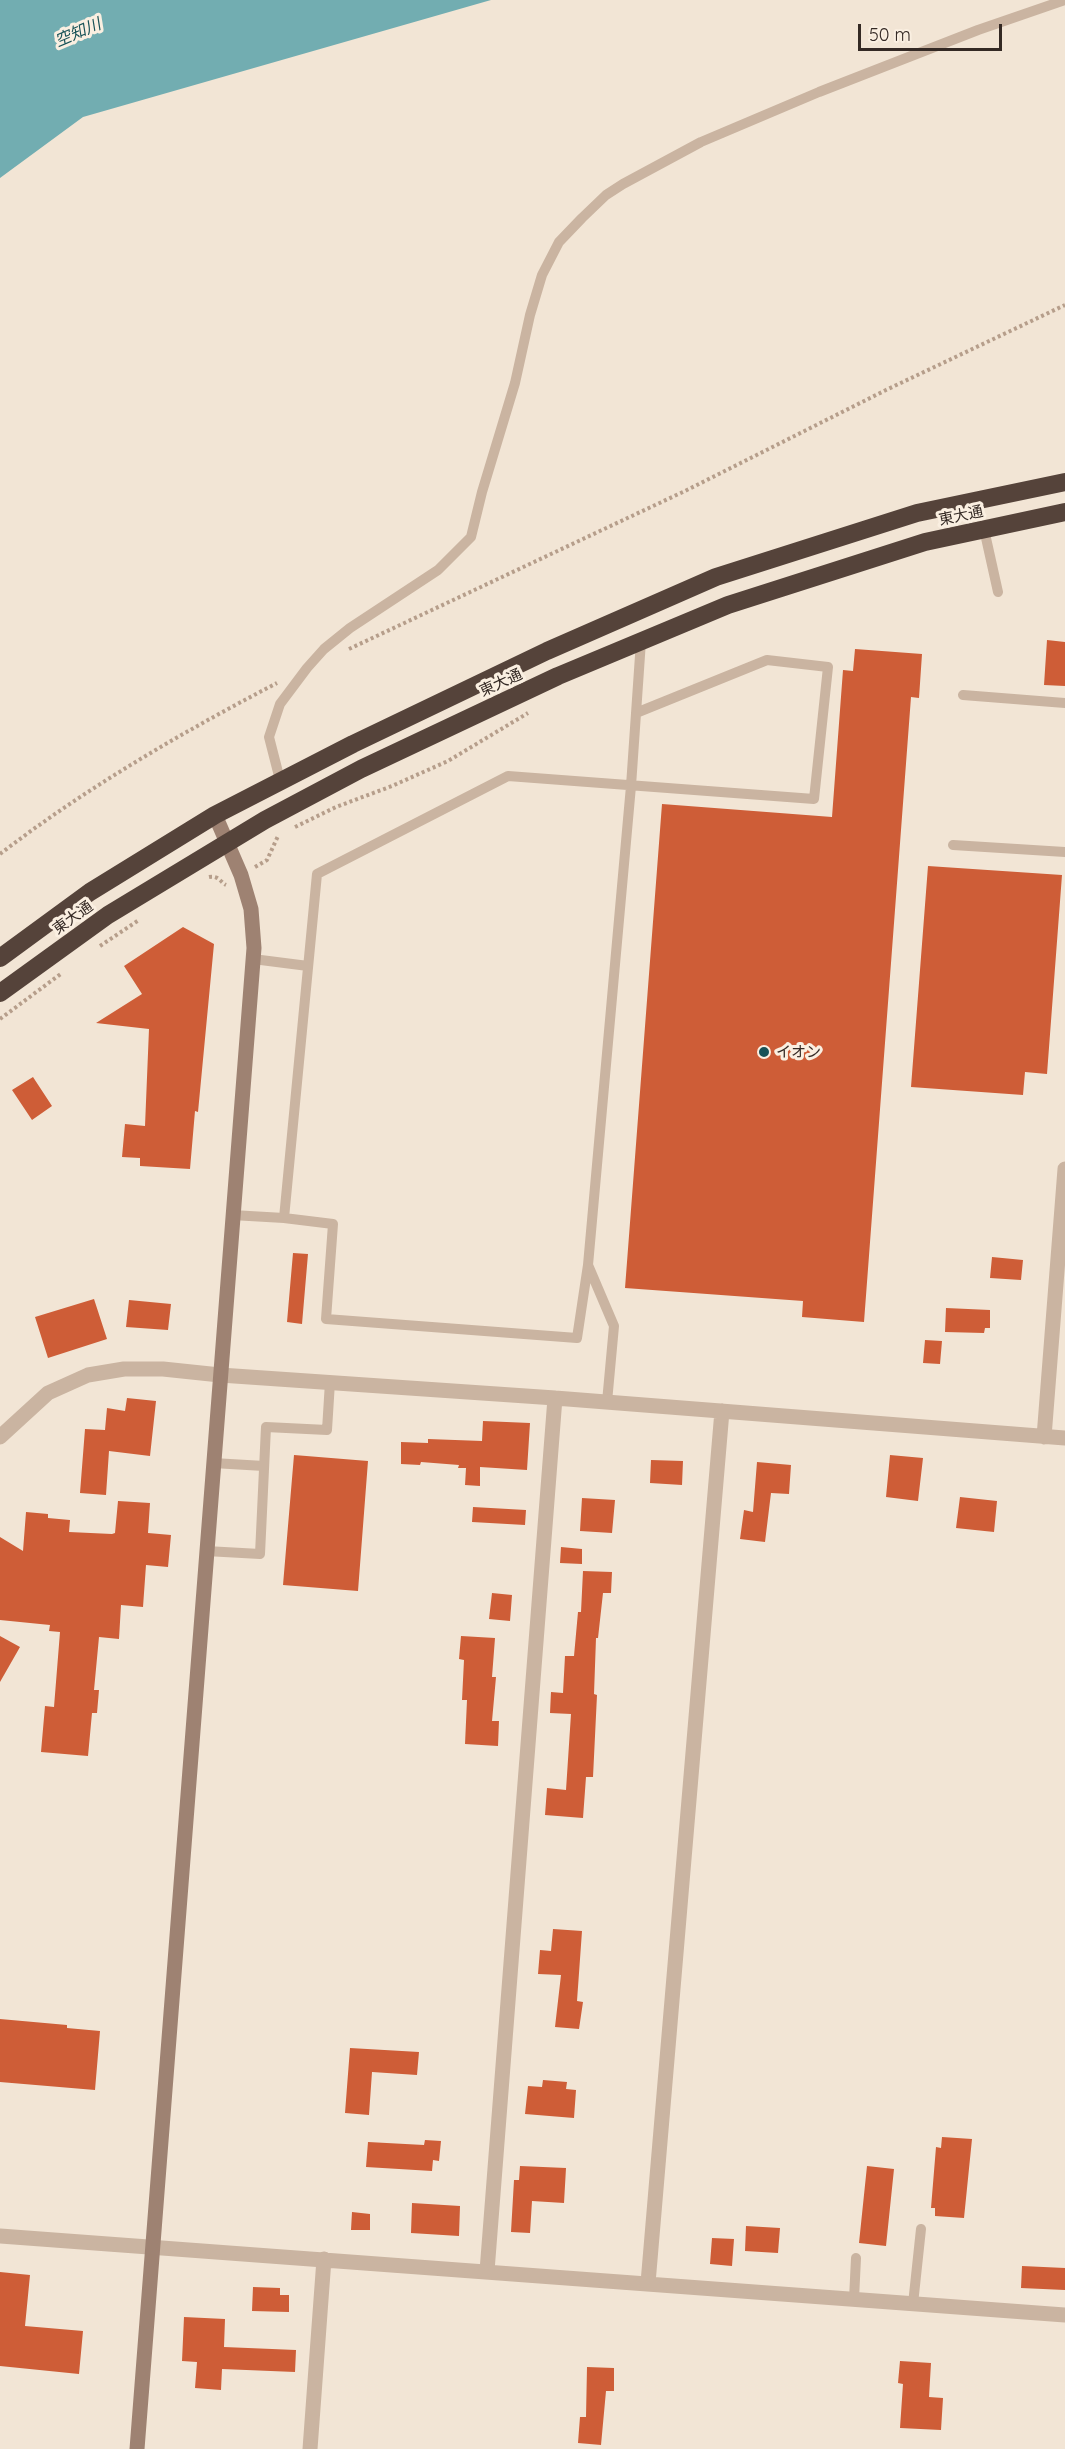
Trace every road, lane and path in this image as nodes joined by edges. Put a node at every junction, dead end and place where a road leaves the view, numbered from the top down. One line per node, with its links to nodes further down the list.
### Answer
1 (1065, 0): 9 (lane)
2 (1065, 305): 8 (path)
3 (1065, 482): 14 (highway, 東大通)
4 (1065, 512): 5 (highway, 東大通)
5 (984, 529): 6 (lane); 7 (highway, 東大通)
6 (998, 592)
7 (641, 641): 13 (lane); 17 (highway, 東大通)
8 (338, 654)
9 (307, 668): 14 (lane); 20 (path)
10 (963, 695): 11 (lane)
11 (1065, 703)
12 (536, 708): 21 (path)
13 (636, 713): 15 (lane); 15 (lane)
14 (280, 780): 16 (highway, 東大通)
15 (631, 786): 25 (lane); 31 (lane)
16 (216, 815): 17 (street); 23 (highway, 東大通)
17 (227, 842): 21 (street); 26 (highway, 東大通)
18 (953, 845): 19 (lane)
19 (1065, 852)
20 (0, 854)
21 (241, 875): 22 (path); 24 (street)
22 (202, 878)
23 (0, 958)
24 (253, 959): 25 (lane); 29 (street)
25 (308, 966): 30 (lane)
26 (0, 993)
27 (1065, 1168): 28 (street)
28 (1064, 1186): 38 (street)
29 (232, 1215): 30 (lane); 32 (street)
30 (284, 1218): 31 (lane)
31 (588, 1265): 35 (lane)
32 (220, 1375): 33 (street); 37 (street); 40 (street)
33 (330, 1383): 34 (street); 41 (lane)
34 (555, 1398): 35 (street); 48 (street)
35 (607, 1402): 36 (street)
36 (722, 1411): 38 (street); 49 (street)
37 (0, 1437)
38 (1044, 1437): 39 (street)
39 (1065, 1438)
40 (213, 1463): 41 (lane); 42 (street)
41 (264, 1466): 42 (lane)
42 (206, 1551): 45 (street)
43 (921, 2229): 51 (lane)
44 (0, 2236): 45 (street)
45 (153, 2247): 47 (street); 53 (street)
46 (856, 2258): 50 (lane)
47 (324, 2259): 48 (street); 54 (street)
48 (487, 2271): 49 (street)
49 (648, 2283): 50 (street)
50 (854, 2299): 51 (street)
51 (913, 2304): 52 (street)
52 (1065, 2315)
53 (137, 2449)
54 (310, 2449)

